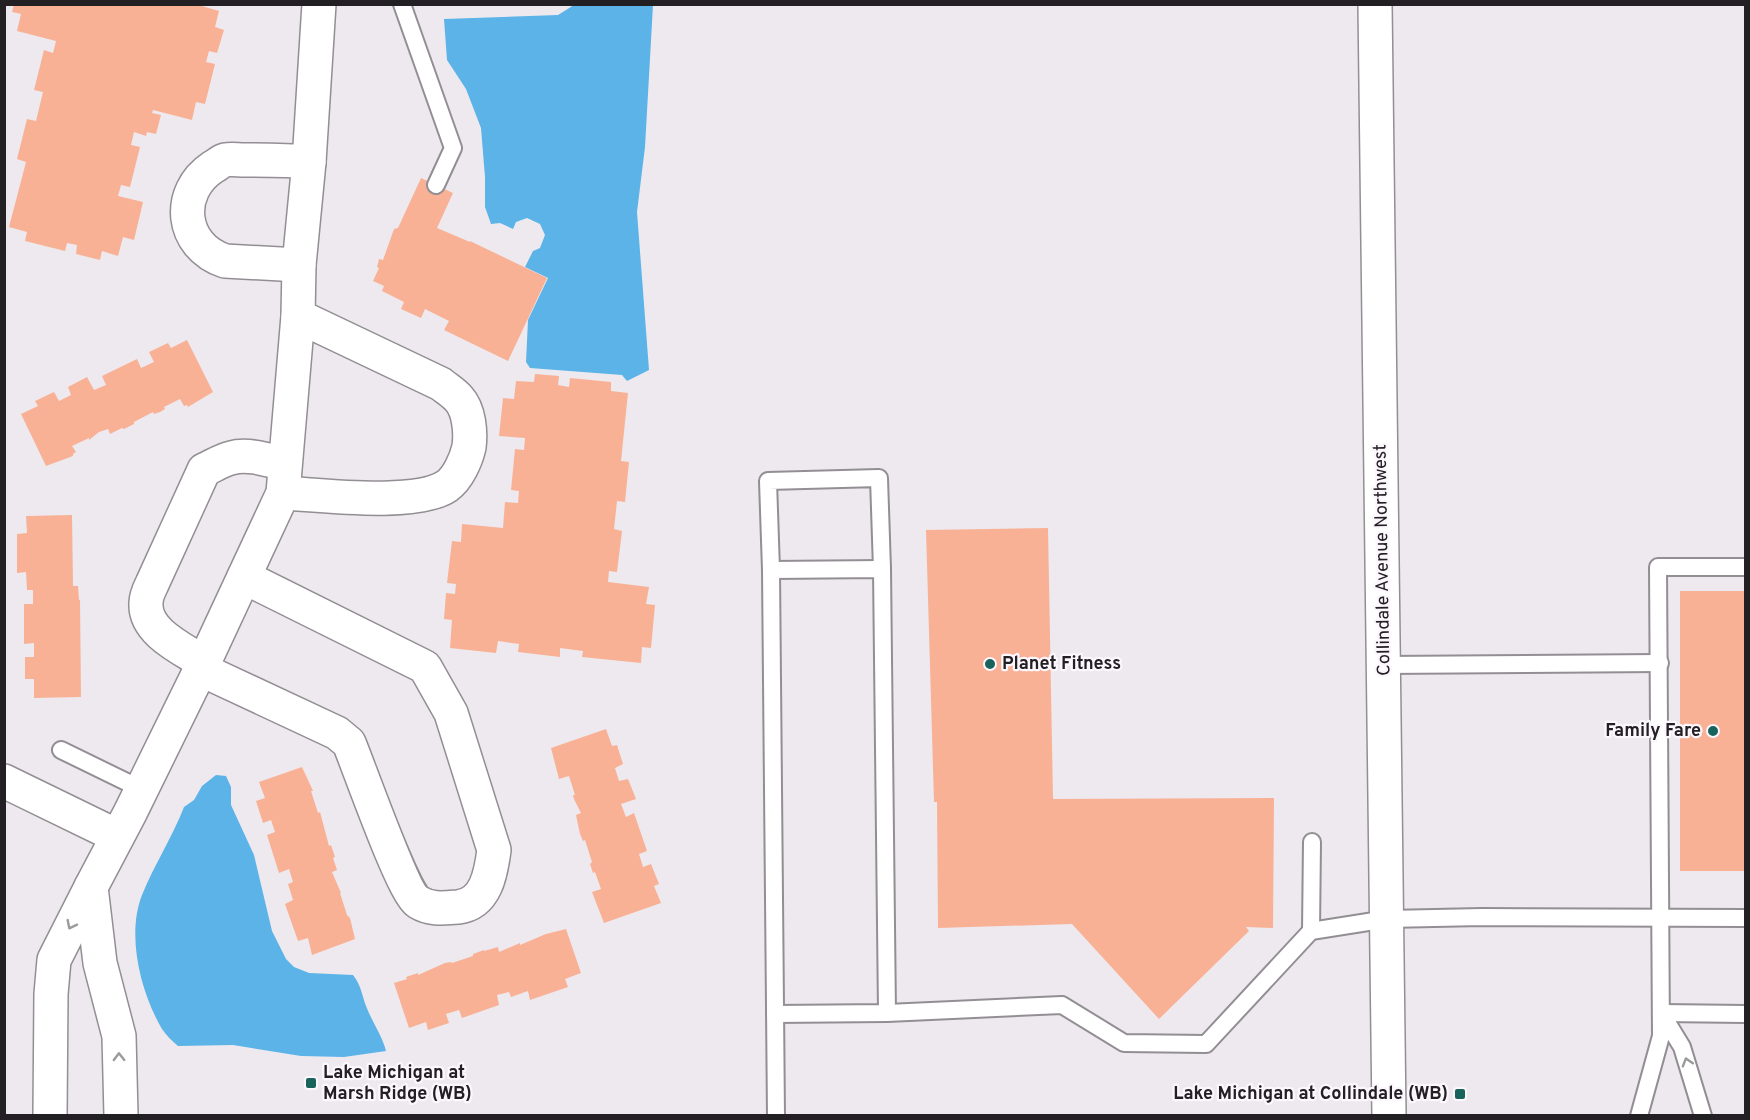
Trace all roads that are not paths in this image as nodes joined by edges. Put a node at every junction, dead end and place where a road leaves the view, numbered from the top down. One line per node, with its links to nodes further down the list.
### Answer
1 (319, 4): 4 (street)
2 (402, 4): 5 (lane)
3 (1375, 4): 14 (street, Collindale Avenue Northwest)
4 (309, 162): 6 (street); 6 (street)
5 (436, 185)
6 (299, 265): 7 (street)
7 (298, 315): 8 (street); 8 (street)
8 (284, 478): 12 (street); 15 (street)
9 (1746, 567): 13 (lane)
10 (882, 569): 11 (lane); 11 (lane); 26 (lane)
11 (771, 570): 28 (lane)
12 (244, 577): 15 (street); 15 (street)
13 (1660, 663): 14 (lane); 22 (lane)
14 (1384, 665): 24 (street, Collindale Avenue Northwest)
15 (202, 666): 18 (street)
16 (60, 750): 18 (lane)
17 (4, 781): 19 (street)
18 (141, 789): 19 (street)
19 (117, 836): 21 (street)
20 (1312, 842): 25 (lane)
21 (91, 887): 30 (street, one-way to 30); 31 (street, one-way to 21)
22 (1661, 918): 23 (lane); 24 (lane); 27 (lane)
23 (1746, 918)
24 (1387, 919): 25 (lane); 33 (street, Collindale Avenue Northwest)
25 (1311, 931): 26 (lane)
26 (887, 1013): 28 (lane)
27 (1661, 1013): 29 (lane); 34 (lane); 35 (lane, one-way to 27)
28 (775, 1014): 32 (lane)
29 (1746, 1014)
30 (50, 1116)
31 (121, 1116)
32 (776, 1116)
33 (1389, 1116)
34 (1639, 1116)
35 (1703, 1116)

